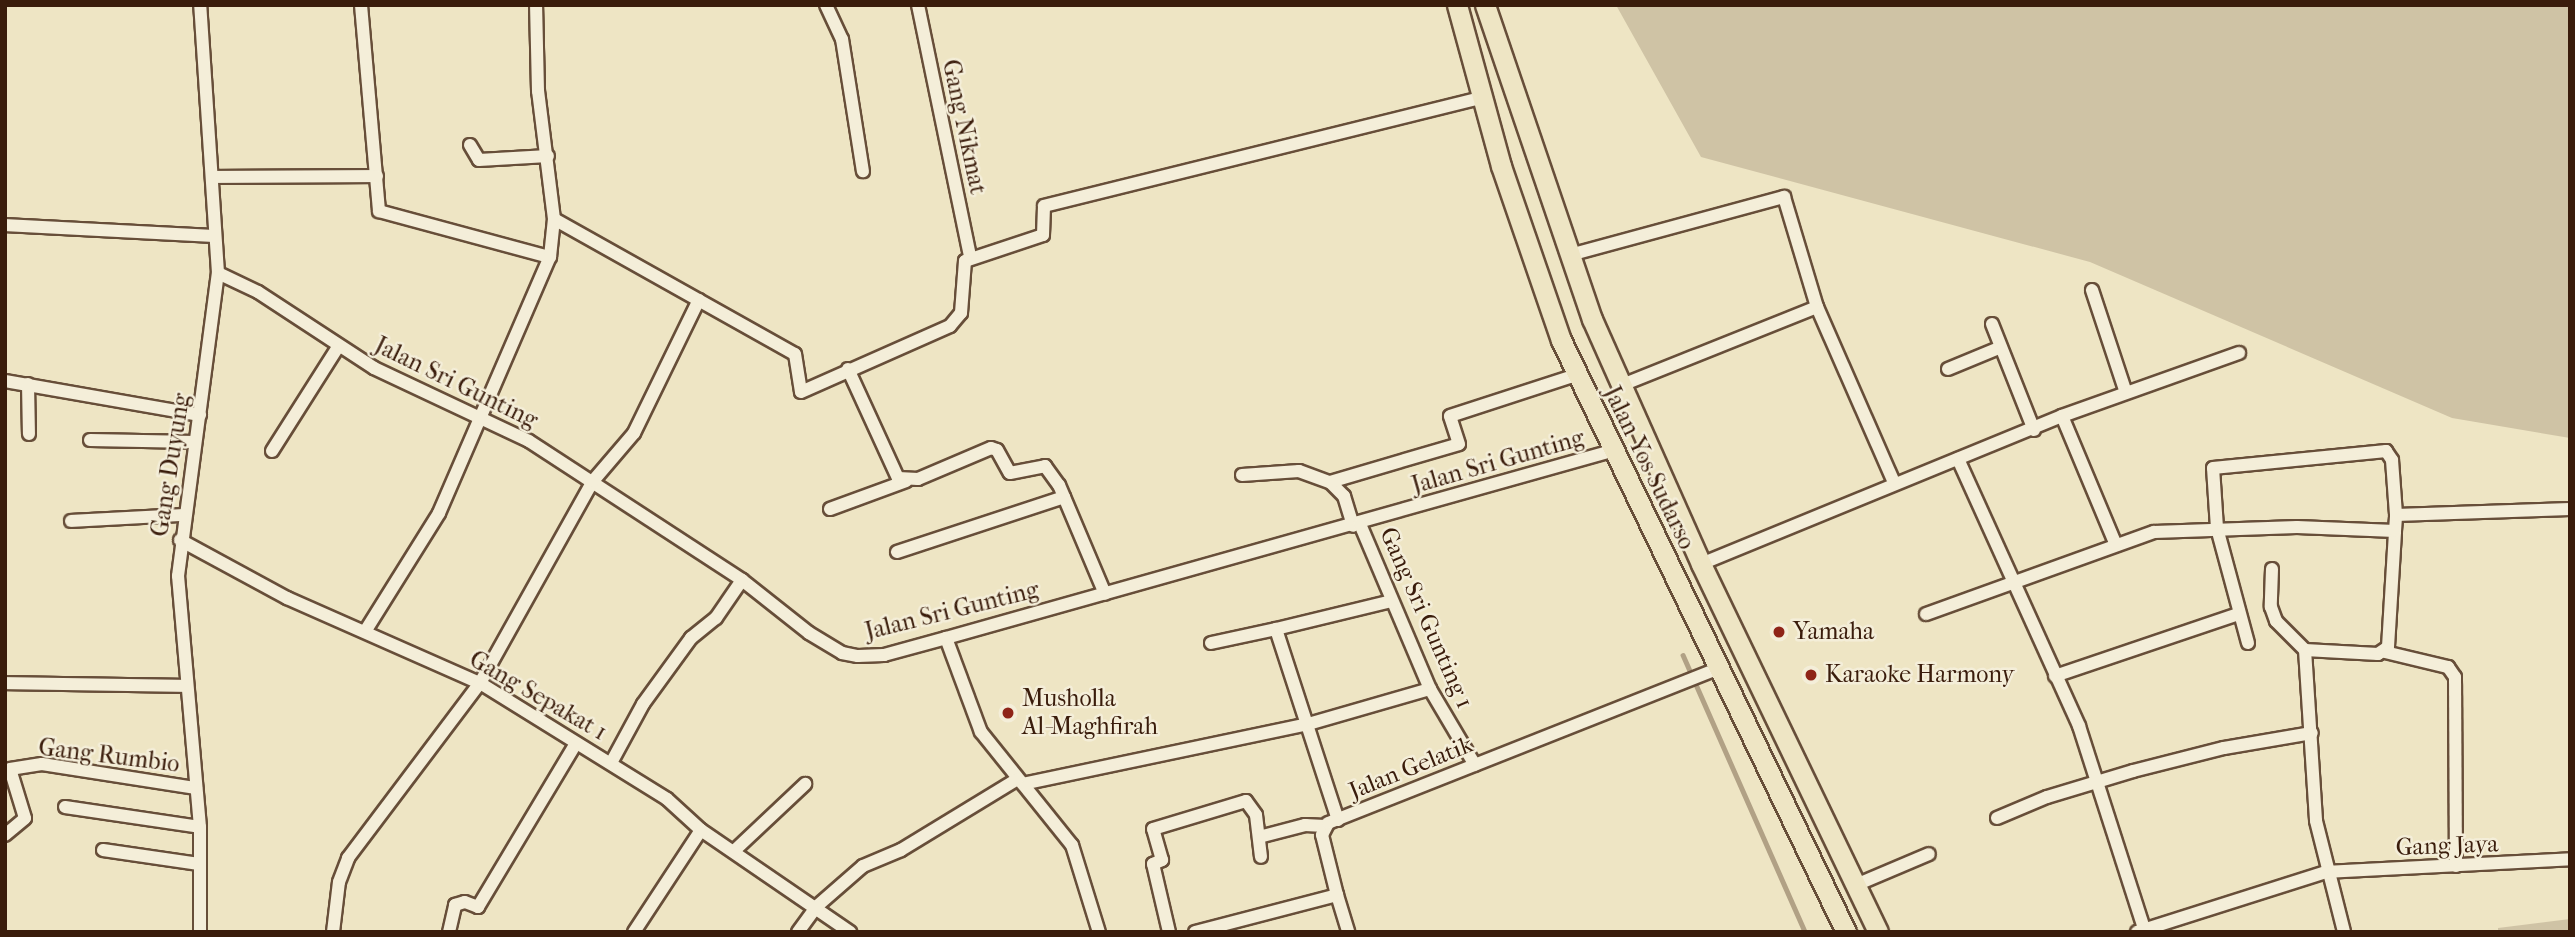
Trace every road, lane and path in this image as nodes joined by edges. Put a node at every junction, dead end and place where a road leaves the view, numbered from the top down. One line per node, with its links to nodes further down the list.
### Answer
1 (200, 5): 13 (street, Gang Duyung)
2 (361, 5): 12 (street)
3 (536, 5): 10 (street)
4 (827, 5): 11 (street)
5 (918, 5): 19 (street, Gang Nikmat)
6 (1457, 5): 8 (main road, Jalan Yos Sudarso)
7 (1485, 5): 17 (main road, Jalan Yos Sudarso)
8 (1485, 97): 19 (street); 30 (main road, Jalan Yos Sudarso)
9 (470, 145): 10 (street)
10 (548, 156): 14 (street)
11 (863, 172)
12 (377, 176): 13 (street); 18 (street)
13 (212, 177): 16 (street, Gang Duyung)
14 (554, 219): 18 (street); 22 (street)
15 (5, 225): 16 (street)
16 (213, 236): 20 (street, Gang Duyung)
17 (1570, 255): 23 (street); 33 (main road, Jalan Yos Sudarso)
18 (550, 257): 37 (street)
19 (970, 257): 28 (street)
20 (218, 273): 25 (street, Jalan Sri Gunting); 35 (street, Gang Duyung)
21 (2092, 290): 34 (street)
22 (699, 300): 28 (street); 46 (street)
23 (1817, 307): 33 (street); 49 (street)
24 (1992, 324): 26 (street)
25 (338, 347): 37 (street, Jalan Sri Gunting); 43 (street)
26 (2001, 347): 29 (street); 38 (street)
27 (2239, 353): 34 (street)
28 (848, 369): 47 (street)
29 (1948, 369)
30 (1576, 375): 42 (main road, Jalan Yos Sudarso); 48 (street)
31 (5, 381): 32 (street)
32 (28, 384): 35 (street); 39 (street)
33 (1622, 385): 62 (main road, Jalan Yos Sudarso)
34 (2126, 393): 36 (street)
35 (200, 415): 41 (street, Gang Duyung)
36 (2062, 416): 38 (street); 60 (street)
37 (484, 419): 46 (street, Jalan Sri Gunting); 71 (street)
38 (2034, 430): 44 (street)
39 (29, 434)
40 (90, 440): 41 (street)
41 (195, 442): 53 (street, Gang Duyung)
42 (1615, 450): 56 (street, Jalan Sri Gunting); 77 (main road, Jalan Yos Sudarso)
43 (272, 451)
44 (1958, 459): 49 (street); 65 (street)
45 (1242, 475): 48 (street)
46 (593, 481): 64 (street, Jalan Sri Gunting); 80 (street)
47 (906, 481): 50 (street); 51 (street)
48 (1330, 482): 56 (street, Gang Sri Gunting 1)
49 (1894, 482): 62 (street)
50 (1064, 497): 61 (street); 66 (street)
51 (830, 509)
52 (2570, 509): 54 (street)
53 (183, 515): 55 (street); 59 (street, Gang Duyung)
54 (2396, 515): 57 (street); 58 (street)
55 (71, 522)
56 (1356, 525): 66 (street, Jalan Sri Gunting); 67 (street, Gang Sri Gunting 1)
57 (2217, 528): 58 (street); 60 (street); 69 (street)
58 (2395, 531): 76 (street)
59 (180, 540): 71 (street, Gang Sepakat 1); 81 (street, Gang Duyung)
60 (2116, 545): 65 (street)
61 (897, 552)
62 (1701, 564): 92 (main road, Jalan Yos Sudarso)
63 (2272, 569): 75 (street)
64 (742, 580): 72 (street, Jalan Sri Gunting); 86 (street)
65 (2015, 582): 68 (street); 78 (street)
66 (1105, 594): 72 (street, Jalan Sri Gunting)
67 (1392, 601): 70 (street); 82 (street, Gang Sri Gunting 1)
68 (1926, 614)
69 (2238, 614): 74 (street); 78 (street)
70 (1276, 629): 73 (street); 83 (street)
71 (366, 630): 80 (street, Gang Sepakat 1)
72 (946, 638): 88 (street)
73 (1211, 643)
74 (2248, 643)
75 (2305, 650): 76 (street); 84 (street)
76 (2385, 652): 108 (street)
77 (1708, 672): 87 (street, Jalan Gelatik); 93 (main road, Jalan Yos Sudarso)
78 (2054, 676): 89 (street)
79 (5, 683): 81 (street)
80 (480, 683): 85 (street, Gang Sepakat 1); 115 (street)
81 (186, 686): 91 (street, Gang Duyung)
82 (1430, 689): 83 (street); 87 (street, Gang Sri Gunting 1)
83 (1308, 724): 88 (street); 96 (street)
84 (2312, 733): 89 (street); 109 (street)
85 (575, 745): 86 (street, Gang Sepakat 1); 116 (street)
86 (611, 763): 99 (street, Gang Sepakat 1)
87 (1475, 765): 96 (street, Jalan Gelatik)
88 (1020, 782): 112 (street); 120 (street)
89 (2097, 782): 95 (street); 113 (street)
90 (805, 784): 103 (street)
91 (196, 788): 98 (street, Gang Duyung); 100 (street, Gang Rumbio)
92 (1812, 793): 93 (main road); 110 (main road, Jalan Yos Sudarso)
93 (1787, 805): 124 (main road, Jalan Yos Sudarso)
94 (65, 807): 98 (street)
95 (1997, 818)
96 (1338, 820): 97 (street, Jalan Gelatik)
97 (1325, 826): 101 (street); 111 (street)
98 (200, 827): 107 (street, Gang Duyung)
99 (701, 830): 103 (street, Gang Sepakat 1); 117 (street)
100 (5, 835)
101 (1259, 837): 105 (street); 121 (street)
102 (103, 850): 107 (street)
103 (734, 851): 112 (street, Gang Sepakat 1)
104 (1929, 854): 110 (street)
105 (1261, 858)
106 (2570, 859): 108 (street, Gang Jaya)
107 (199, 864): 114 (street, Gang Duyung)
108 (2456, 866): 109 (street, Gang Jaya)
109 (2326, 872): 113 (street, Gang Jaya); 126 (street)
110 (1856, 885): 125 (main road, Jalan Yos Sudarso)
111 (1337, 895): 122 (street); 123 (street)
112 (816, 907): 118 (street); 119 (street, Gang Sepakat 1)
113 (2149, 929)
114 (200, 932)
115 (332, 932)
116 (449, 932)
117 (634, 932)
118 (798, 932)
119 (850, 932)
120 (1099, 932)
121 (1169, 932)
122 (1195, 932)
123 (1348, 932)
124 (1846, 932)
125 (1878, 932)
126 (2344, 932)

